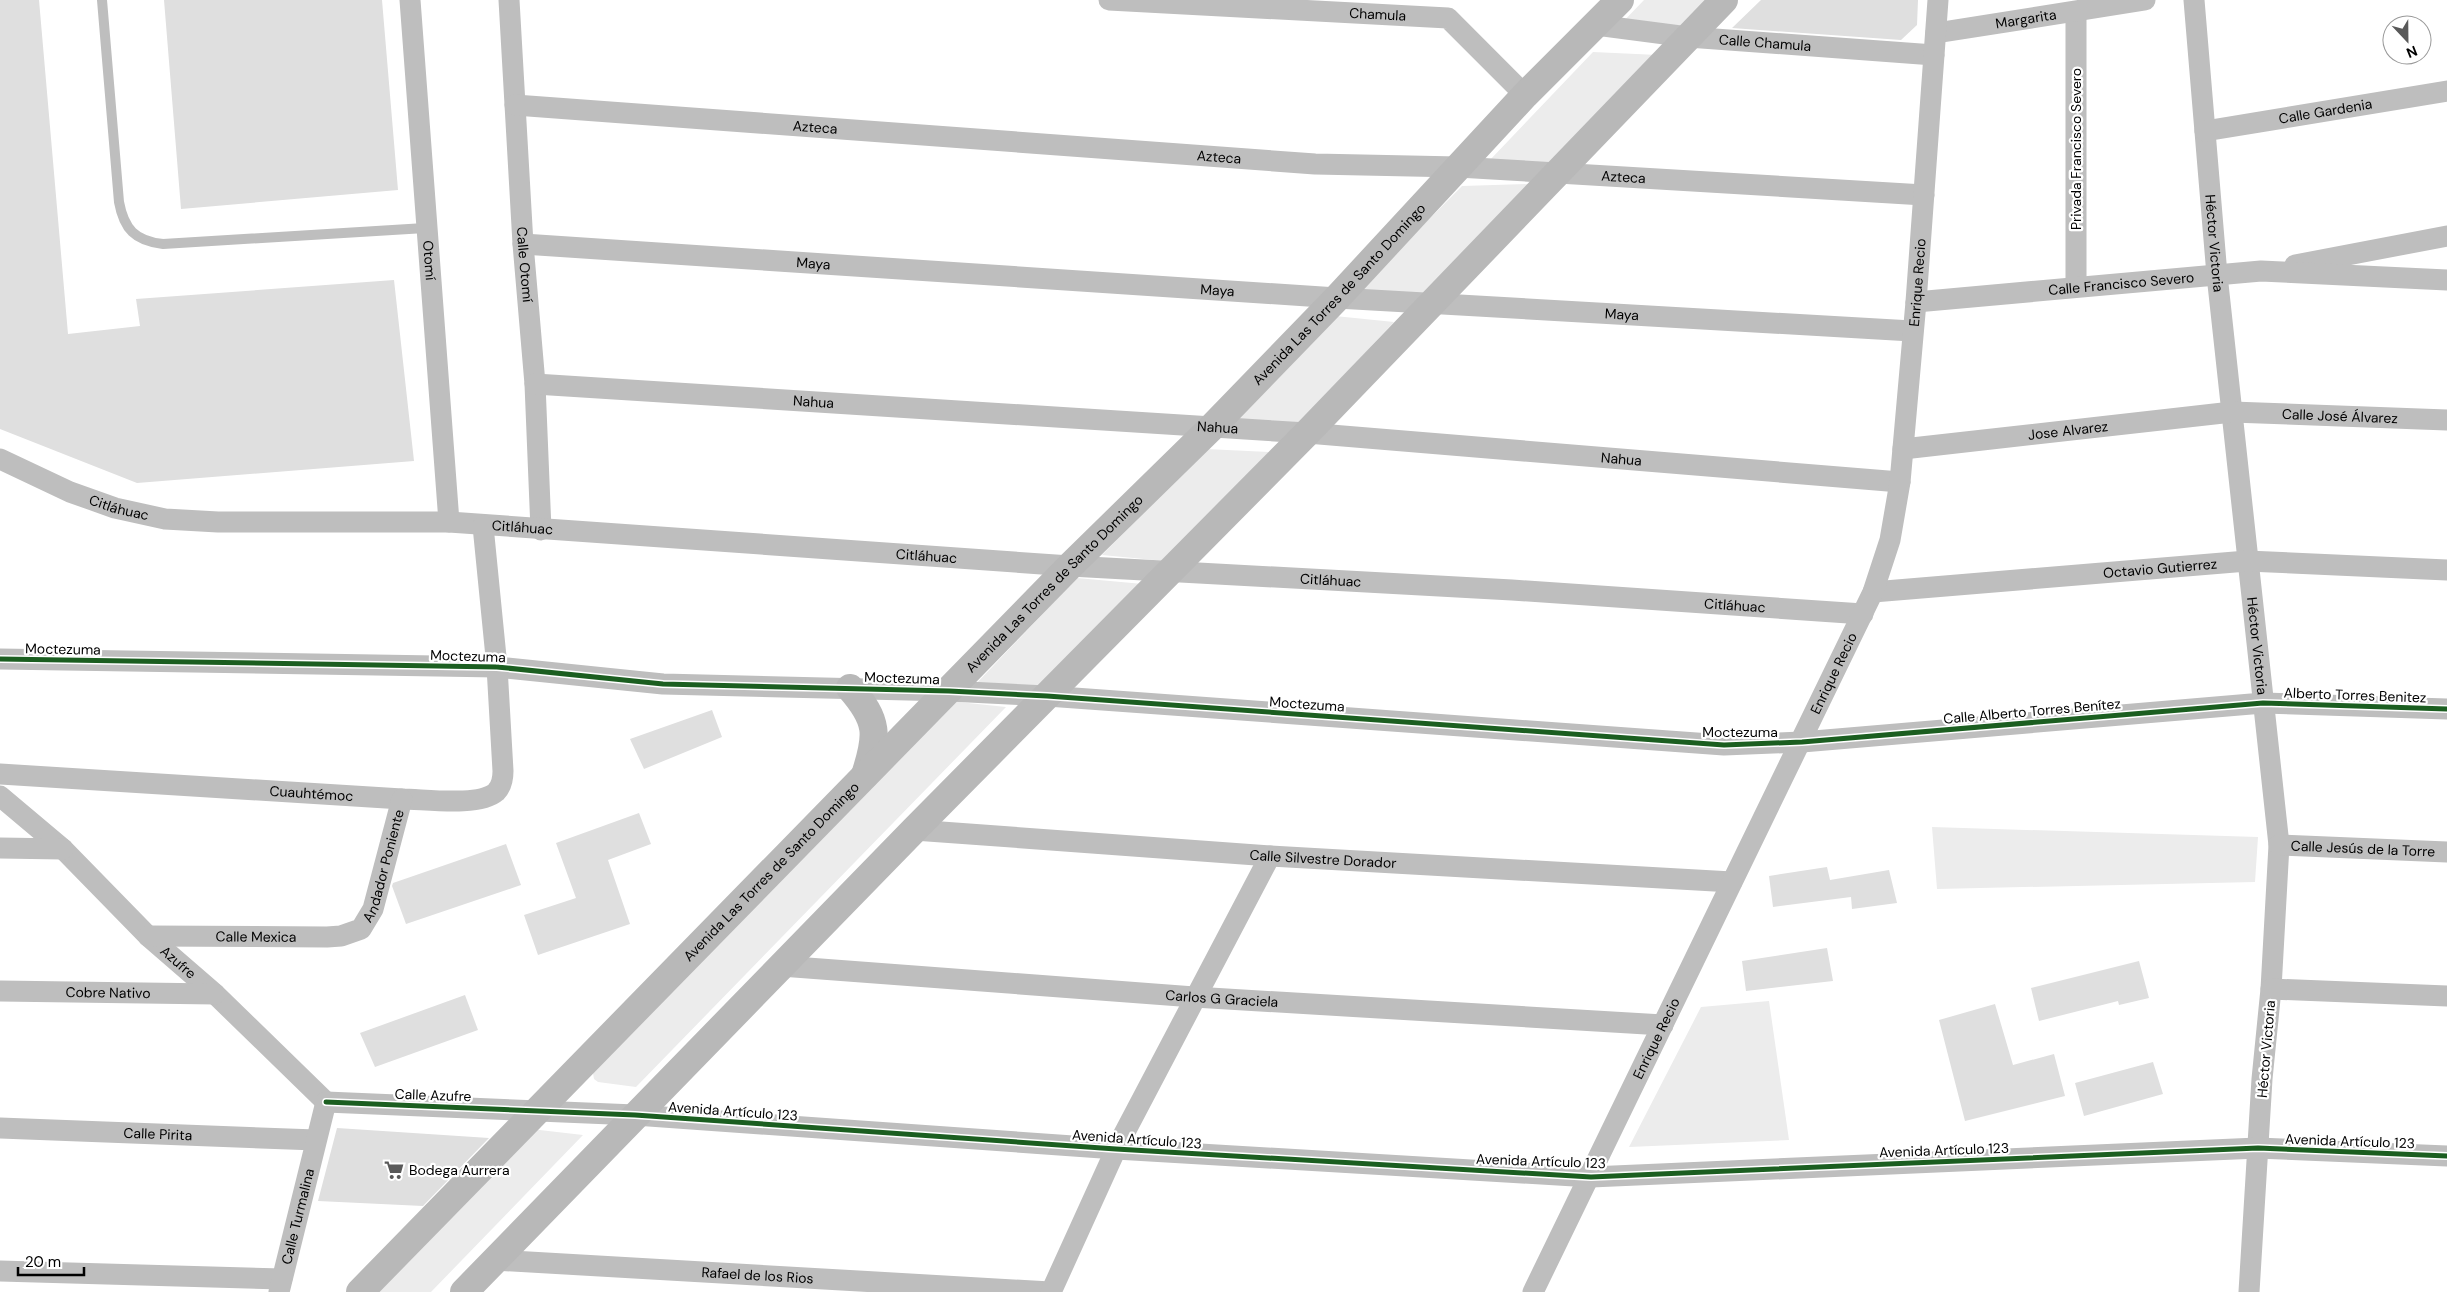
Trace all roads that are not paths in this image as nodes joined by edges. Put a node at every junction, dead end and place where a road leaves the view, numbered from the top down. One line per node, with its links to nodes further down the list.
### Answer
1 (102, 0): 23 (lane)
2 (410, 0): 23 (street, Otomí)
3 (509, 0): 18 (street, Calle Otomí)
4 (1109, 0): 10 (street, Chamula)
5 (1620, 0): 12 (street, Avenida Las Torres de Santo Domingo)
6 (1724, 0): 14 (street)
7 (1938, 0): 13 (street, Enrique Recio)
8 (2145, 0): 11 (street, Margarita)
9 (2194, 0): 19 (street, Héctor Victoria)
10 (1448, 9): 17 (street, Chamula)
11 (2076, 12): 13 (street, Margarita); 29 (street, Privada Francisco Severo)
12 (1596, 25): 14 (street, Calle Chamula); 17 (street, Avenida Las Torres de Santo Domingo)
13 (1936, 33): 15 (street, Enrique Recio)
14 (1688, 37): 15 (street, Calle Chamula); 21 (street)
15 (1934, 56): 22 (street, Enrique Recio)
16 (2447, 91): 19 (street, Calle Gardenia)
17 (1525, 95): 20 (street, Avenida Las Torres de Santo Domingo)
18 (515, 105): 20 (street, Azteca); 25 (street, Calle Otomí)
19 (2205, 131): 27 (street, Héctor Victoria)
20 (1458, 167): 21 (street, Azteca); 30 (street, Avenida Las Torres de Santo Domingo)
21 (1556, 173): 22 (street, Azteca); 31 (street)
22 (1924, 194): 32 (street, Enrique Recio)
23 (425, 228): 42 (street, Otomí)
24 (2447, 236): 26 (street)
25 (523, 244): 30 (street, Maya); 34 (street, Calle Otomí)
26 (2261, 271): 27 (street, Calle Francisco Severo); 28 (street, Calle Francisco Severo)
27 (2217, 275): 29 (street, Calle Francisco Severo); 35 (street, Héctor Victoria)
28 (2447, 280)
29 (2076, 286): 32 (street, Calle Francisco Severo)
30 (1336, 298): 31 (street, Maya); 37 (street, Avenida Las Torres de Santo Domingo)
31 (1431, 302): 33 (street, Maya); 38 (street)
32 (1916, 302): 33 (street, Enrique Recio)
33 (1912, 331): 39 (street, Enrique Recio)
34 (535, 384): 37 (street, Nahua); 44 (street, Calle Otomí)
35 (2232, 412): 36 (street, Calle José Álvarez); 39 (street, Jose Alvarez); 45 (street, Héctor Victoria)
36 (2447, 420)
37 (1213, 426): 38 (street, Nahua); 46 (street, Avenida Las Torres de Santo Domingo)
38 (1307, 433): 41 (street, Nahua); 48 (street)
39 (1903, 449): 41 (street, Enrique Recio)
40 (0, 459): 42 (street, Citláhuac)
41 (1900, 482): 49 (street, Enrique Recio)
42 (449, 522): 43 (street, Citláhuac)
43 (483, 526): 44 (street, Citláhuac); 52 (street)
44 (541, 530): 46 (street, Citláhuac)
45 (2247, 561): 47 (street, Octavio Gutierrez); 49 (street, Octavio Gutierrez); 56 (street, Héctor Victoria)
46 (1070, 566): 48 (street, Citláhuac); 54 (street, Avenida Las Torres de Santo Domingo)
47 (2447, 570)
48 (1172, 571): 50 (street, Citláhuac); 55 (street)
49 (1873, 592): 50 (street, Enrique Recio)
50 (1863, 614): 58 (street, Enrique Recio)
51 (0, 659): 52 (street, Moctezuma)
52 (497, 667): 53 (street, Moctezuma); 62 (street, Cuauhtémoc)
53 (850, 688): 54 (street, Moctezuma); 60 (street)
54 (949, 691): 55 (street, Moctezuma); 60 (street, Avenida Las Torres de Santo Domingo)
55 (1047, 696): 58 (street, Moctezuma); 63 (street)
56 (2263, 703): 57 (street, Alberto Torres Benitez); 58 (street, Calle Alberto Torres Benítez); 64 (street, Héctor Victoria)
57 (2447, 709)
58 (1802, 742): 69 (street, Enrique Recio)
59 (0, 774): 62 (street, Cuauhtémoc)
60 (865, 776): 80 (street, Avenida Las Torres de Santo Domingo)
61 (0, 796): 66 (street, Azufre)
62 (402, 799): 70 (street, Andador Poniente)
63 (914, 830): 68 (street, Calle Silvestre Dorador); 72 (street)
64 (2279, 845): 67 (street, Calle Jesús de la Torre); 73 (street, Héctor Victoria)
65 (0, 848): 66 (street)
66 (63, 850): 71 (street, Azufre)
67 (2447, 852)
68 (1270, 856): 69 (street, Calle Silvestre Dorador); 77 (street)
69 (1732, 882): 78 (street, Enrique Recio)
70 (361, 930): 71 (street, Calle Mexica)
71 (148, 936): 75 (street, Azufre)
72 (781, 966): 77 (street, Carlos G Graciela); 81 (street)
73 (2271, 989): 76 (street); 84 (street, Héctor Victoria)
74 (0, 991): 75 (street, Cobre Nativo)
75 (215, 994): 79 (street, Azufre)
76 (2447, 996)
77 (1194, 997): 78 (street, Carlos G Graciela); 85 (street)
78 (1663, 1025): 87 (street, Enrique Recio)
79 (326, 1102): 80 (street, Calle Azufre); 83 (street)
80 (539, 1111): 81 (street, Calle Azufre); 91 (street, Avenida Las Torres de Santo Domingo)
81 (634, 1115): 85 (street, Avenida Artículo 123); 88 (street)
82 (0, 1128): 83 (street, Calle Pirita)
83 (316, 1140): 90 (street, Calle Turmalina)
84 (2258, 1148): 86 (street, Avenida Artículo 123); 87 (street, Avenida Artículo 123); 95 (street, Héctor Victoria)
85 (1116, 1149): 87 (street, Avenida Artículo 123); 93 (street)
86 (2447, 1156)
87 (1590, 1177): 94 (street, Enrique Recio)
88 (494, 1260): 92 (street); 93 (street, Rafael de los Rios)
89 (0, 1271): 90 (street)
90 (280, 1286)
91 (360, 1292)
92 (464, 1292)
93 (1051, 1292)
94 (1533, 1292)
95 (2249, 1292)

